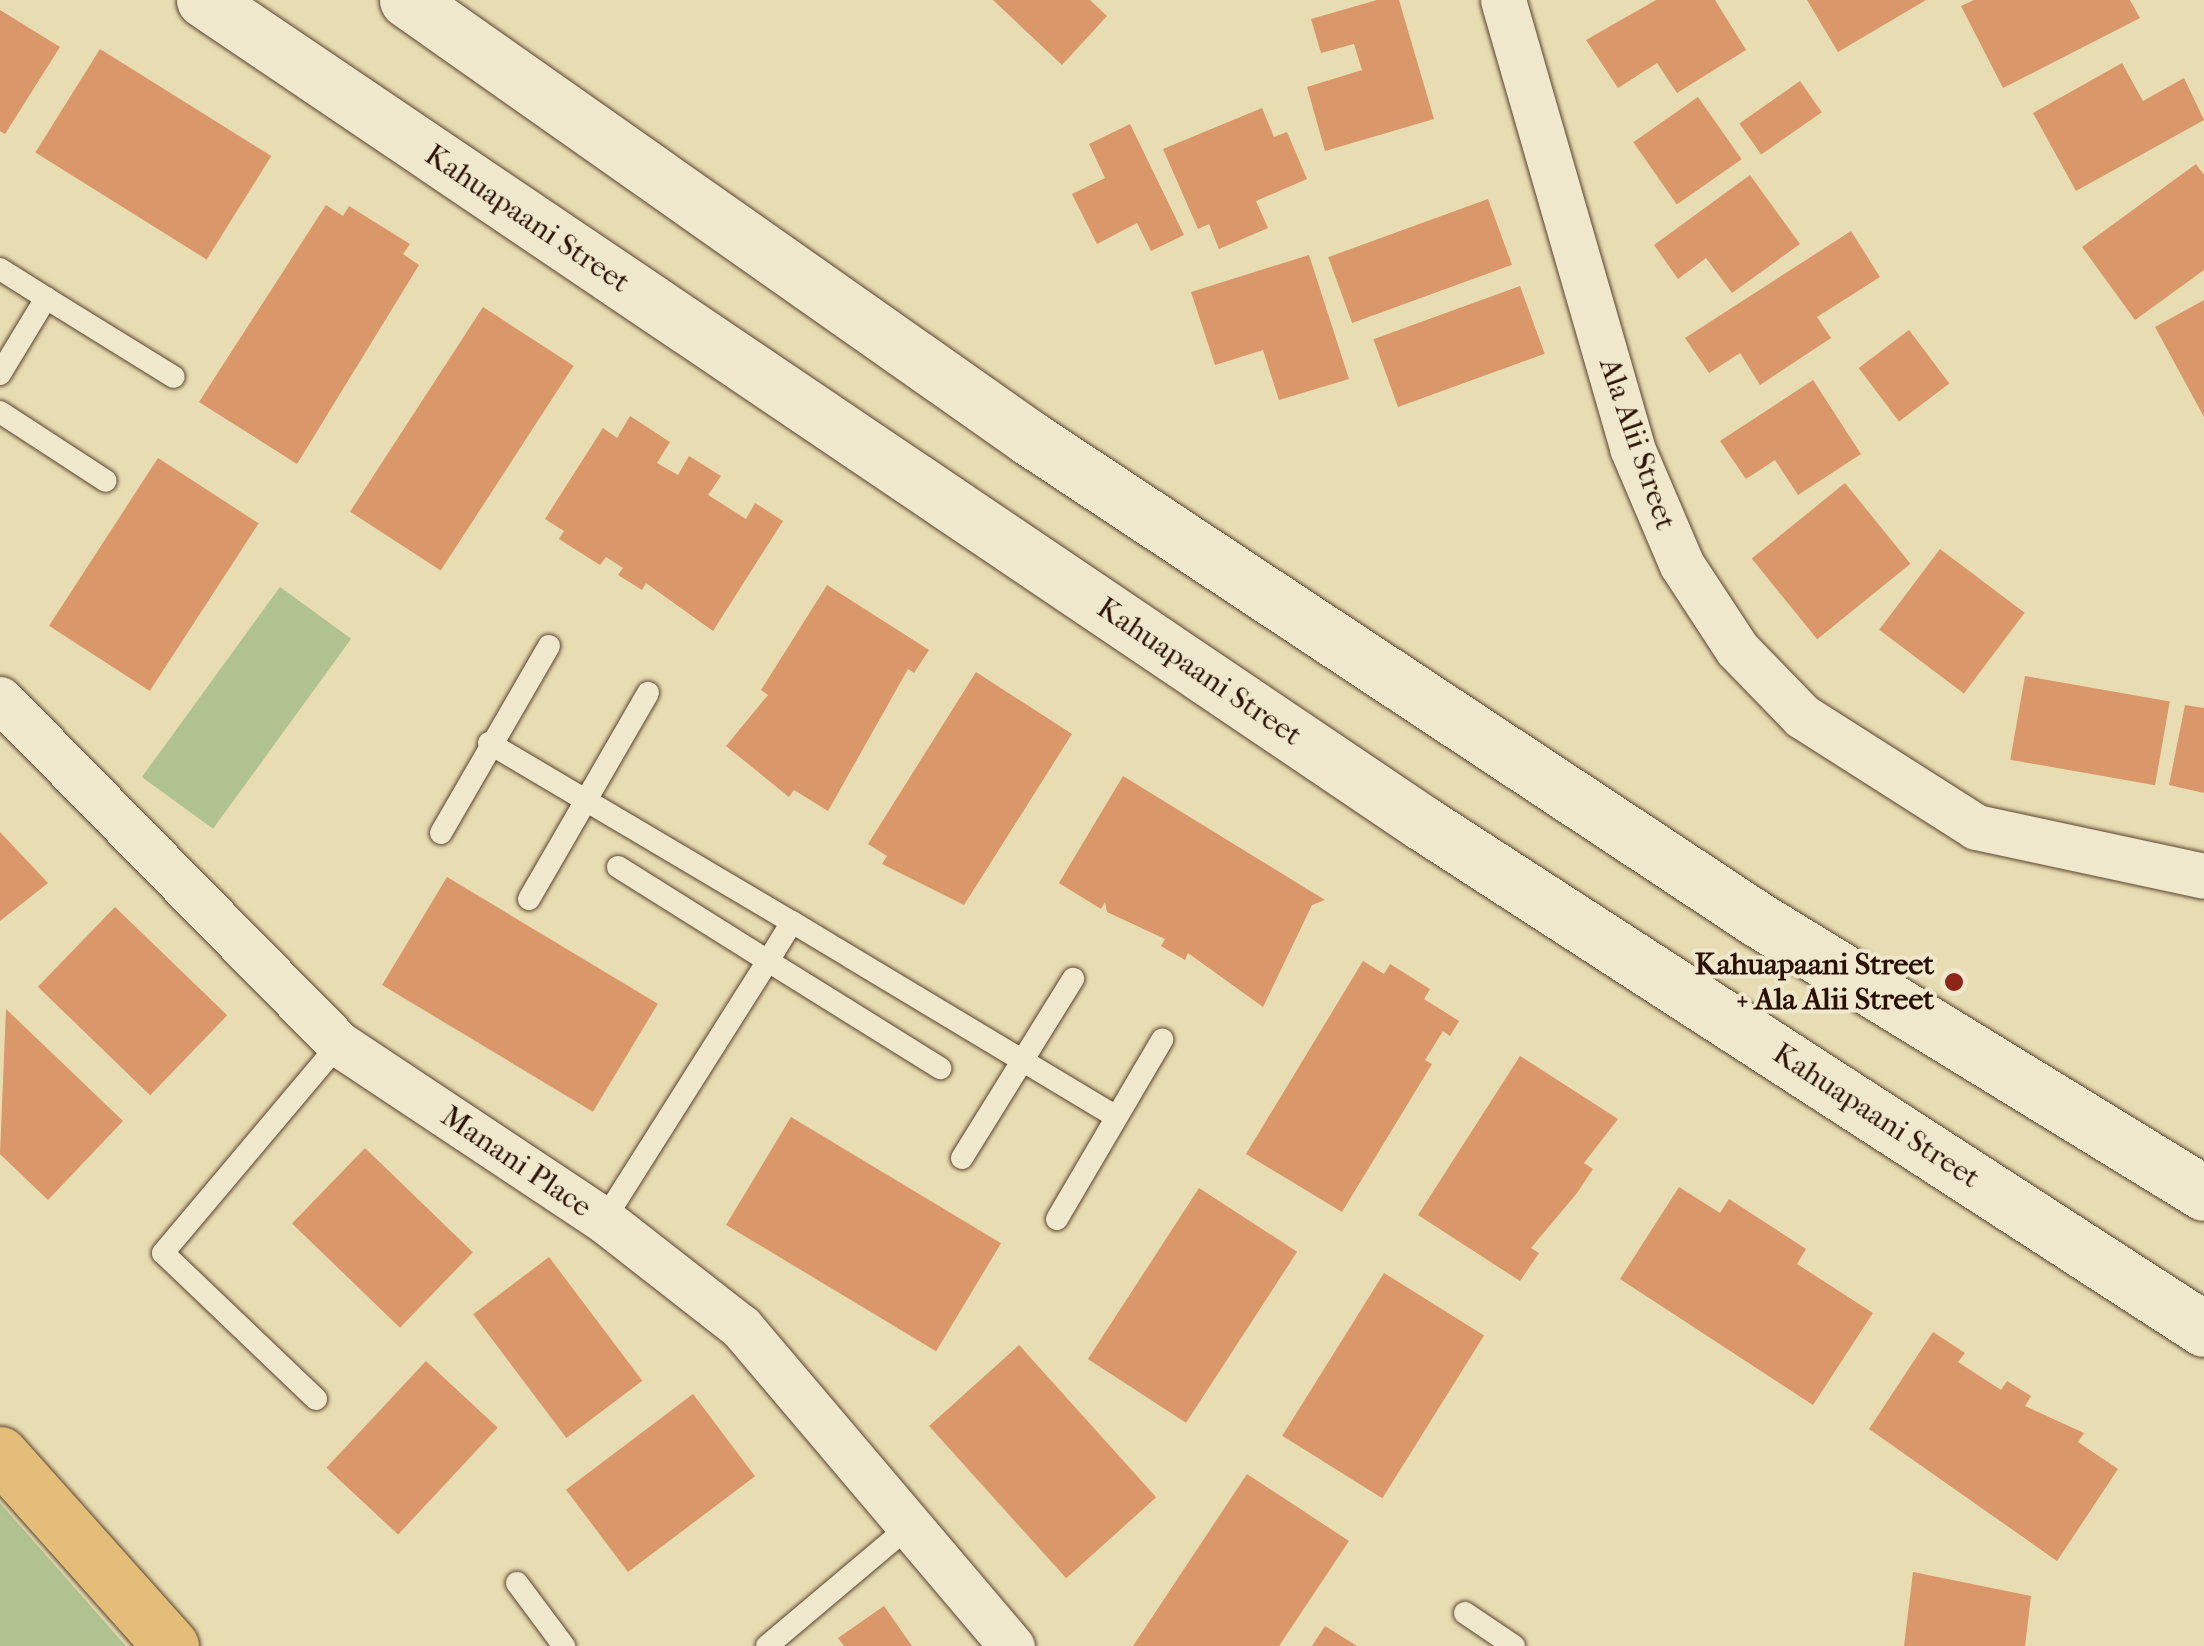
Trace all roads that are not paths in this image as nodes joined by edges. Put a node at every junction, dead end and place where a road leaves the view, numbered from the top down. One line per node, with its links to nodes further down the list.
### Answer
1 (204, 0): 31 (main road, Kahuapaani Street)
2 (407, 0): 28 (main road)
3 (1503, 0): 17 (street, Ala Alii Street)
4 (0, 269): 5 (lane)
5 (46, 298): 6 (lane); 7 (lane)
6 (0, 374)
7 (174, 377)
8 (0, 412): 9 (lane)
9 (106, 481)
10 (549, 646): 13 (lane)
11 (648, 694): 14 (lane)
12 (0, 699): 23 (street, Manani Place)
13 (490, 743): 14 (lane); 15 (lane)
14 (587, 800): 18 (lane); 19 (lane)
15 (440, 833)
16 (618, 867): 20 (lane)
17 (2204, 876)
18 (529, 899)
19 (792, 922): 20 (lane); 24 (lane)
20 (768, 962): 25 (lane); 30 (lane)
21 (1073, 979): 24 (lane)
22 (1162, 1040): 26 (lane)
23 (340, 1044): 30 (street, Manani Place); 32 (lane)
24 (1022, 1061): 26 (lane); 27 (lane)
25 (940, 1068)
26 (1116, 1117): 29 (lane)
27 (962, 1158)
28 (2204, 1193)
29 (1057, 1219)
30 (604, 1220): 34 (street, Manani Place)
31 (2204, 1329)
32 (316, 1400)
33 (0, 1454): 37 (highway)
34 (912, 1524): 39 (lane); 40 (street, Manani Place)
35 (517, 1583): 38 (lane)
36 (1465, 1612): 41 (lane)
37 (171, 1646)
38 (564, 1646)
39 (768, 1646)
40 (1012, 1646)
41 (1514, 1646)

